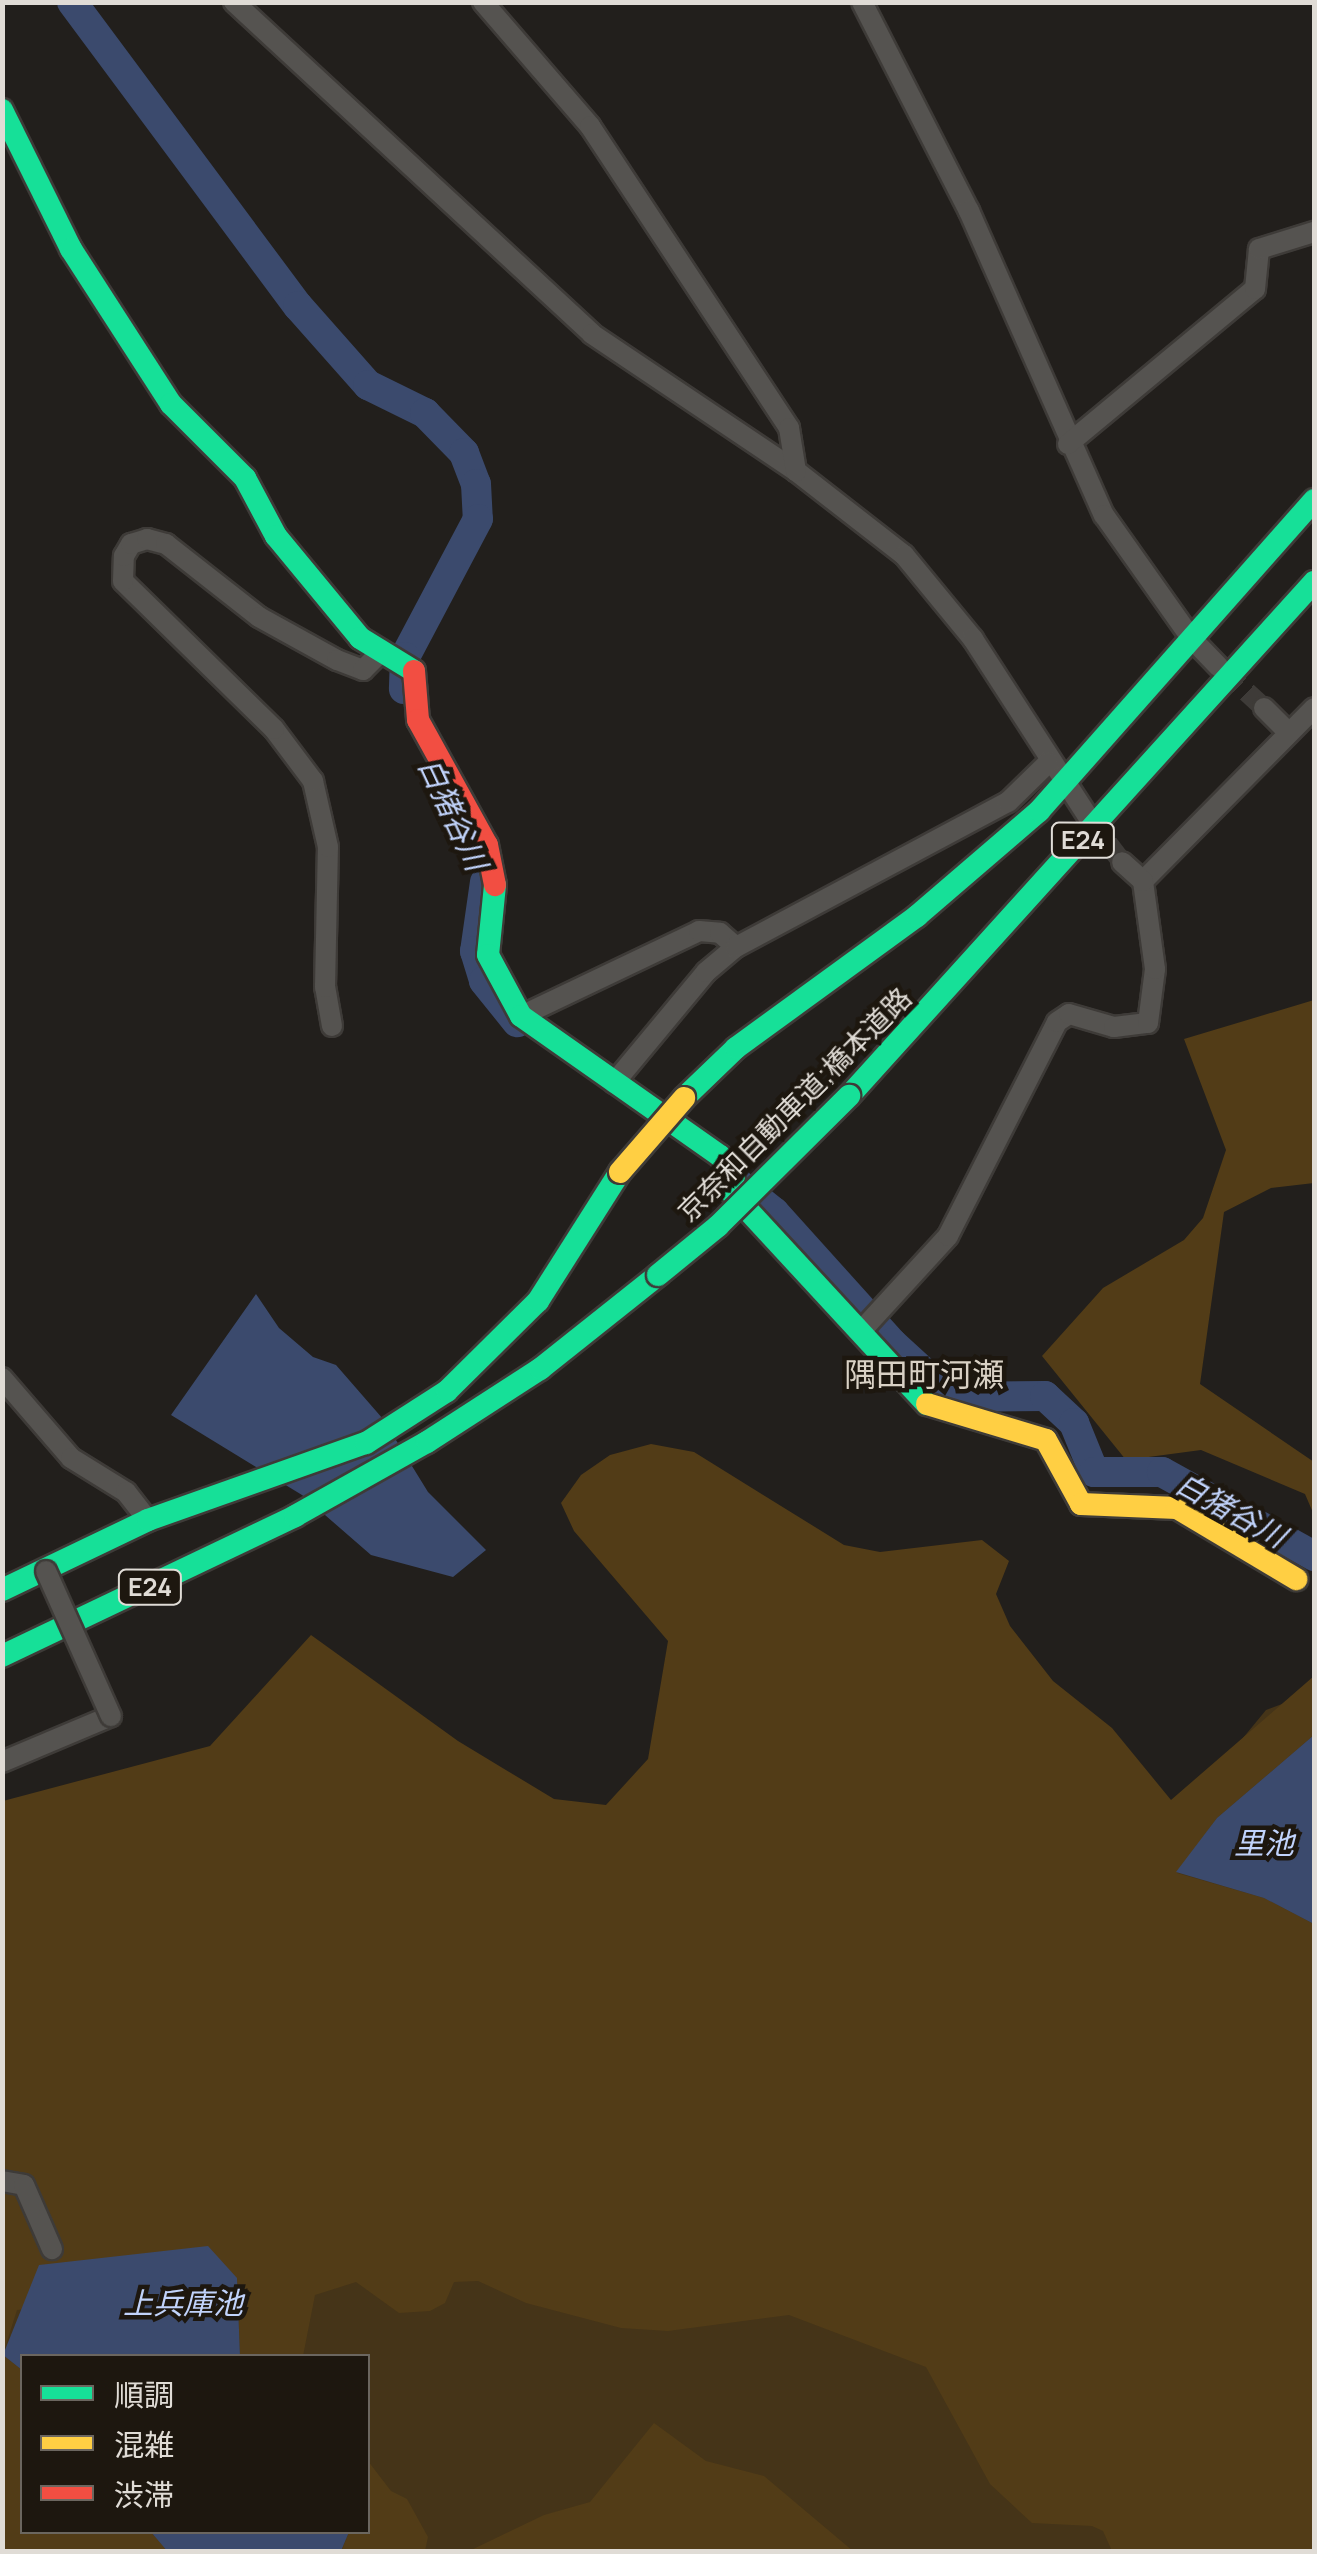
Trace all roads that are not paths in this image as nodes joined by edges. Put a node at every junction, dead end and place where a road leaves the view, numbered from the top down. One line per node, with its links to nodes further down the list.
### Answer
1 (234, 2): 7 (street)
2 (483, 2): 7 (street)
3 (862, 2): 6 (street)
4 (2, 110): 11 (main road)
5 (1314, 232): 6 (street)
6 (1068, 444): 10 (street)
7 (796, 471): 16 (street)
8 (1314, 500): 10 (main road)
9 (1314, 582): 31 (main road, 京奈和自動車道;橋本道路 / E24, bridge)
10 (1190, 638): 12 (street); 17 (main road)
11 (395, 661): 22 (main road); 23 (street)
12 (1219, 667)
13 (1264, 708): 15 (street)
14 (1314, 708): 15 (street)
15 (1286, 730): 20 (street)
16 (1048, 763): 17 (street); 21 (street)
17 (1065, 784): 18 (street); 27 (main road, bridge)
18 (1088, 816)
19 (1122, 862): 20 (street)
20 (1143, 881): 25 (street)
21 (736, 948): 22 (street); 24 (street)
22 (522, 1016): 24 (main road)
23 (332, 1026)
24 (614, 1083): 25 (main road)
25 (862, 1330): 29 (main road)
26 (2, 1378): 27 (street)
27 (148, 1520): 28 (main road)
28 (46, 1571): 30 (main road); 32 (street, bridge)
29 (1296, 1579)
30 (2, 1590)
31 (2, 1656)
32 (2, 1762)
33 (2, 2181): 34 (street)
34 (52, 2250)

